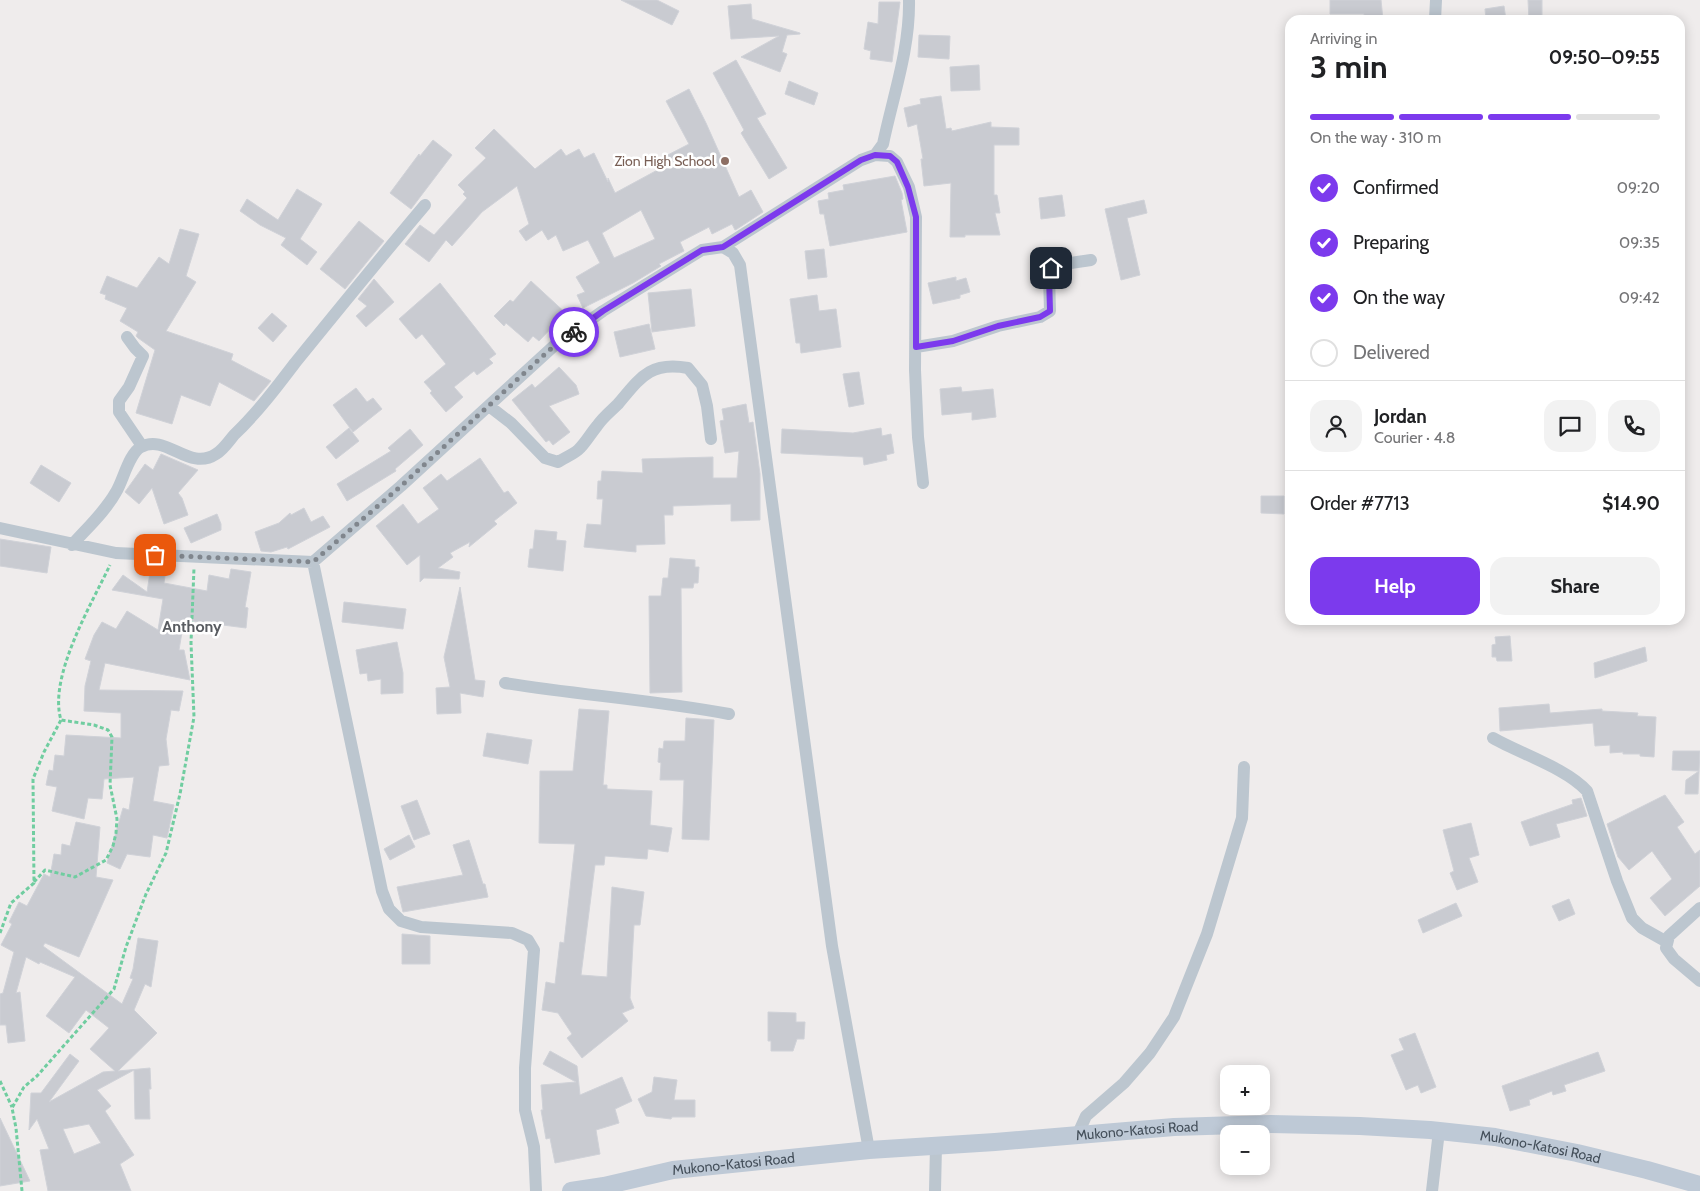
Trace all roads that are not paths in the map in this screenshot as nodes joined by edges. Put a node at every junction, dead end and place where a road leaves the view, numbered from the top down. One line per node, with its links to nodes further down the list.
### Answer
1 (909, 0): 4 (street)
2 (1436, 0): 3 (street)
3 (1435, 15)
4 (875, 155): 6 (street); 9 (street)
5 (425, 205): 12 (street)
6 (723, 247): 10 (street); 27 (street)
7 (1091, 260): 9 (street)
8 (127, 336): 12 (street)
9 (916, 347): 13 (street)
10 (489, 406): 11 (street); 16 (street)
11 (711, 439)
12 (142, 446): 15 (street)
13 (923, 483)
14 (0, 528): 15 (street)
15 (72, 545): 16 (street)
16 (313, 562): 29 (street)
17 (505, 683): 18 (street)
18 (729, 714)
19 (1493, 738): 22 (street)
20 (1244, 767): 25 (street)
21 (1700, 908): 22 (street)
22 (1668, 942): 23 (street)
23 (1700, 981)
24 (1439, 1131): 25 (main road, Mukono-Katosi Road); 28 (main road, Mukono-Katosi Road); 32 (street)
25 (1077, 1136): 26 (main road, Mukono-Katosi Road)
26 (936, 1146): 27 (main road, Mukono-Katosi Road); 31 (street)
27 (869, 1150): 30 (main road, Mukono-Katosi Road)
28 (1700, 1185)
29 (536, 1191)
30 (571, 1191)
31 (934, 1191)
32 (1432, 1191)

